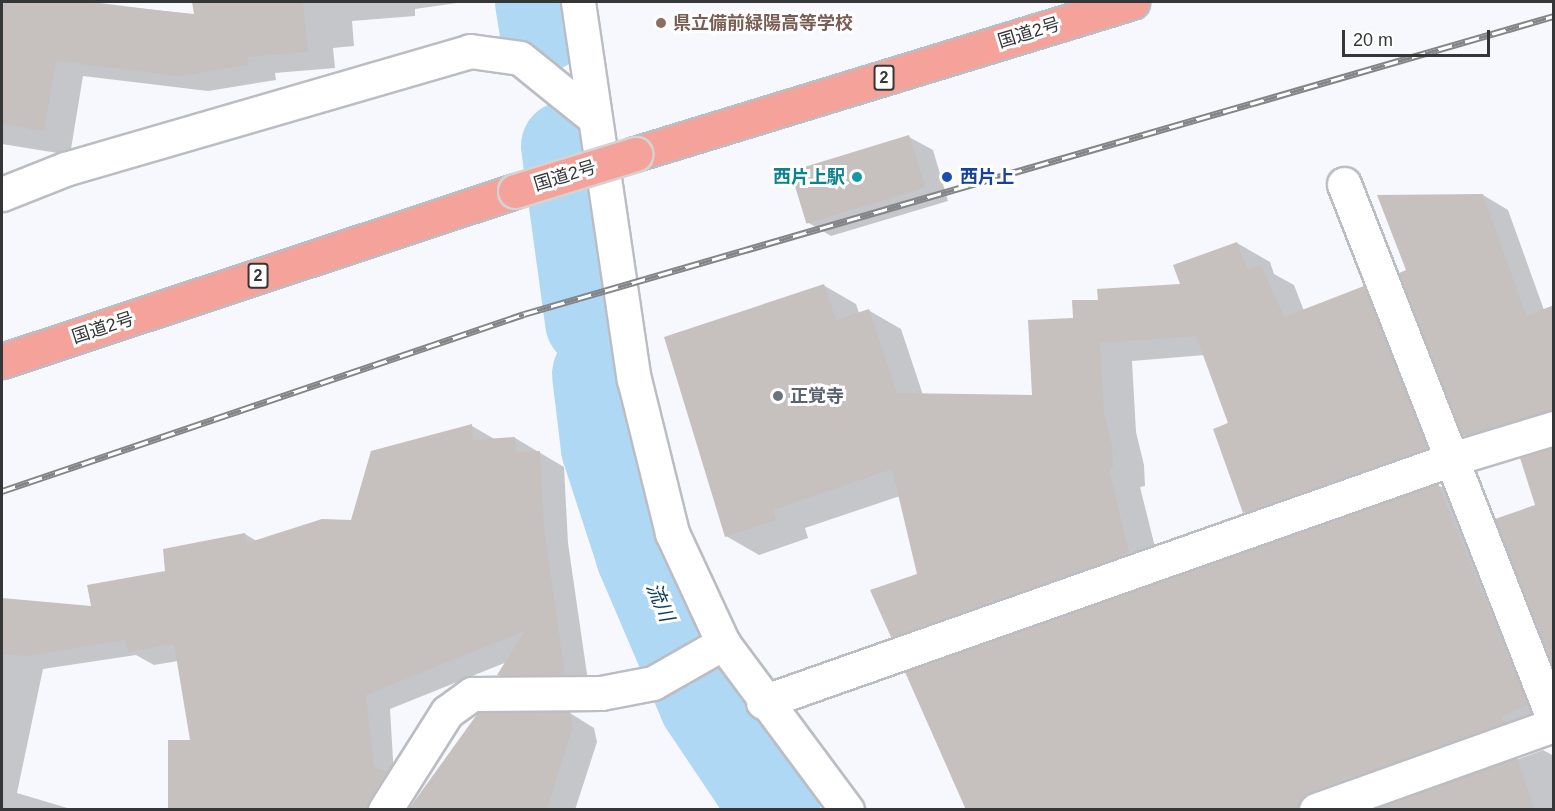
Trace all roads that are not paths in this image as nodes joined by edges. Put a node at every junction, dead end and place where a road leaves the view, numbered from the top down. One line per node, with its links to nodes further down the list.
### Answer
1 (578, 2): 3 (street)
2 (1132, 2): 6 (highway, 国道2号 / 2, bridge)
3 (593, 117): 5 (street); 9 (street)
4 (1344, 184): 8 (street)
5 (2, 194)
6 (2, 361)
7 (1554, 428): 8 (street)
8 (1455, 458): 10 (street); 11 (street)
9 (713, 650): 10 (street); 12 (street)
10 (764, 702): 13 (street)
11 (1554, 723): 14 (street)
12 (385, 810)
13 (847, 810)
14 (1316, 810)

